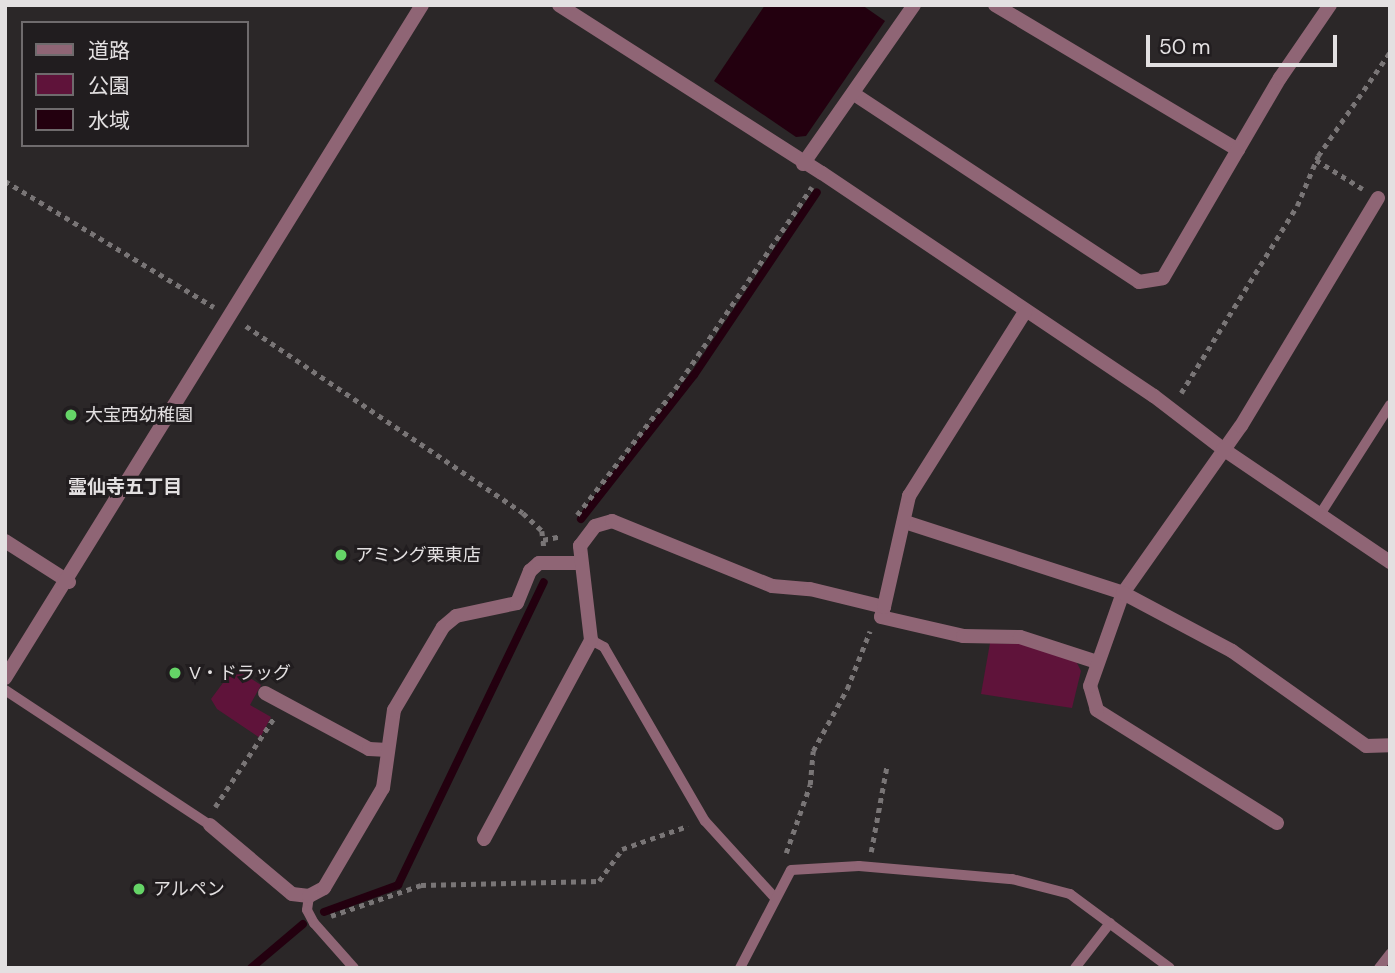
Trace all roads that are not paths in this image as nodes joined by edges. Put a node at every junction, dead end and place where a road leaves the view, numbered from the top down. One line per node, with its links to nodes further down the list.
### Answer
1 (422, 5): 18 (street)
2 (559, 5): 8 (street)
3 (914, 5): 6 (street)
4 (995, 5): 7 (street)
5 (1330, 5): 7 (street)
6 (854, 94): 7 (street); 8 (street)
7 (1238, 150)
8 (803, 164): 10 (street)
9 (1378, 198): 12 (street)
10 (1025, 312): 12 (street); 14 (street)
11 (1390, 405): 13 (lane)
12 (1223, 449): 13 (street); 19 (street)
13 (1319, 516): 16 (street)
14 (905, 522): 19 (street); 20 (street)
15 (5, 541): 18 (street)
16 (1390, 562)
17 (580, 563): 20 (street); 21 (street); 27 (street)
18 (69, 582): 23 (street)
19 (1123, 593): 22 (street); 26 (street)
20 (883, 612): 22 (street)
21 (592, 640): 30 (street); 32 (lane)
22 (1097, 662): 29 (street)
23 (5, 678)
24 (5, 691): 28 (lane)
25 (265, 693): 27 (street)
26 (1390, 745)
27 (388, 750): 31 (street)
28 (207, 823): 31 (street)
29 (1277, 823)
30 (484, 839)
31 (309, 896): 35 (lane)
32 (775, 898): 33 (lane); 36 (lane)
33 (1110, 923): 37 (lane); 38 (lane)
34 (1390, 954): 39 (lane)
35 (354, 968)
36 (740, 968)
37 (1075, 968)
38 (1170, 968)
39 (1380, 968)

